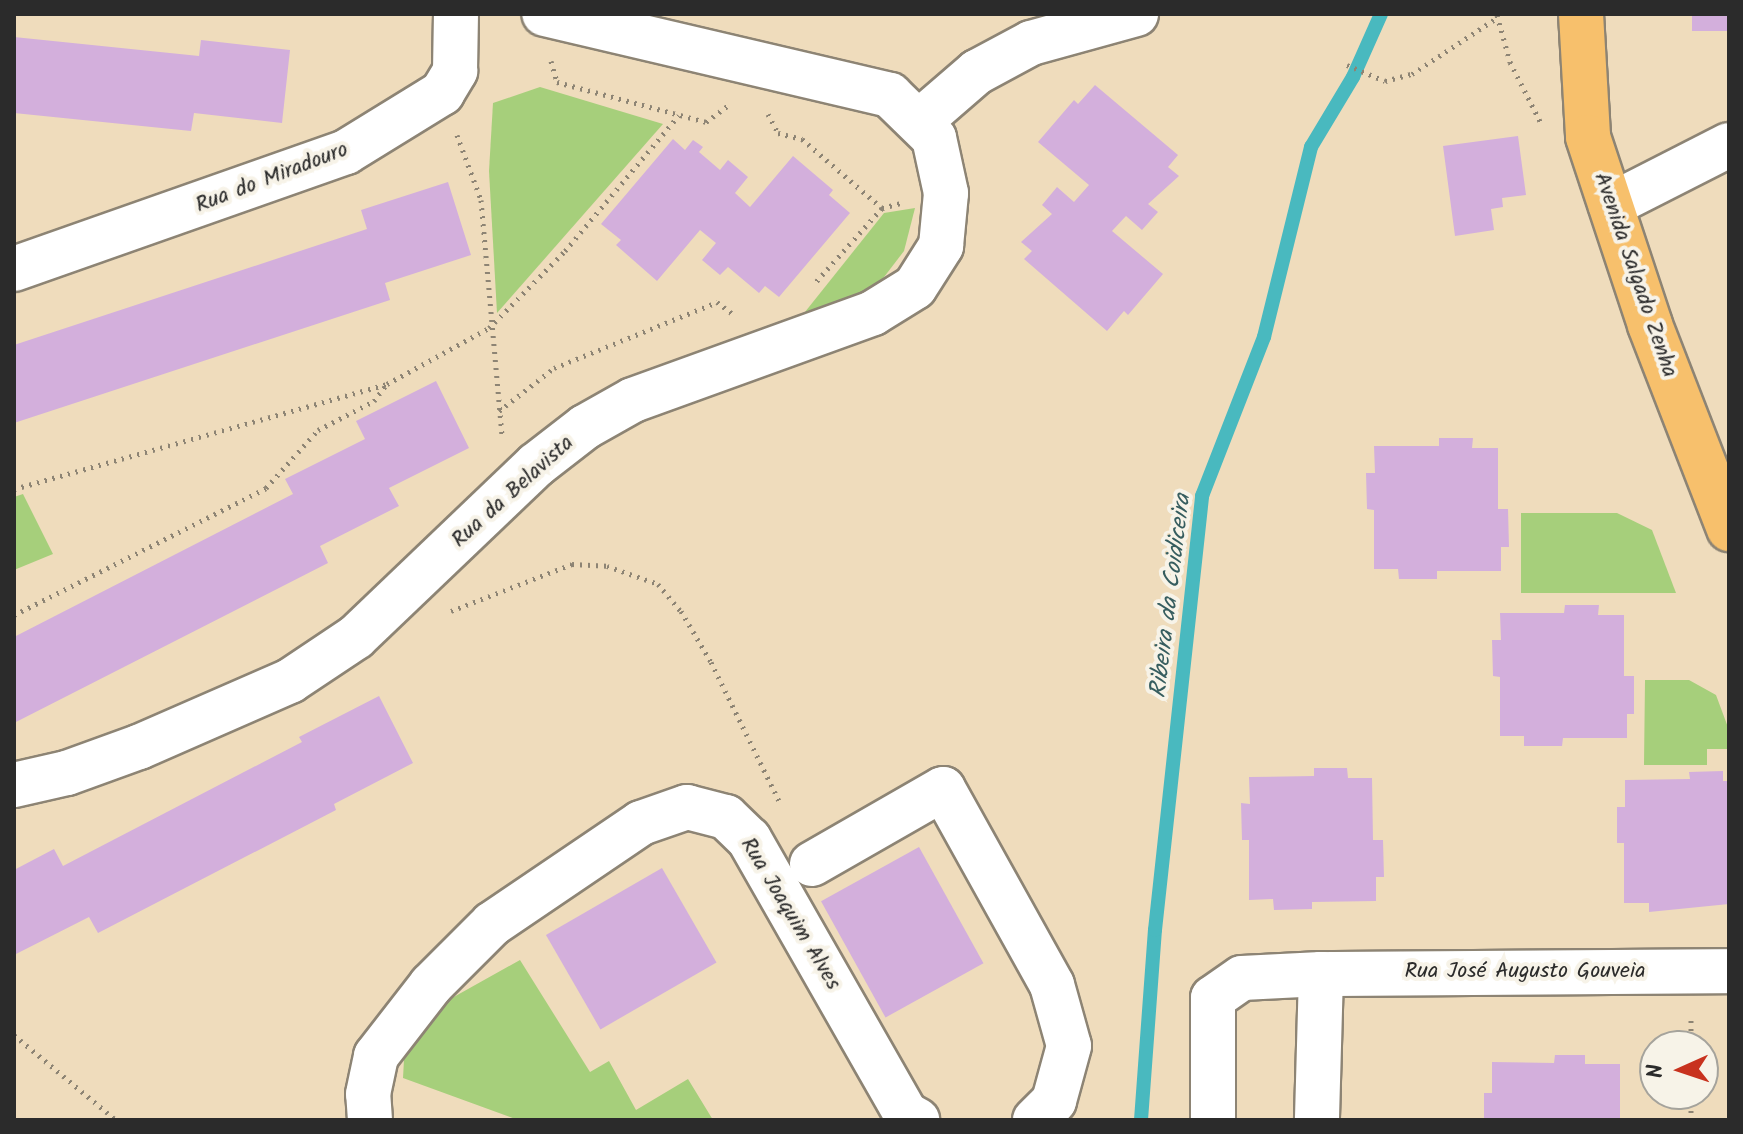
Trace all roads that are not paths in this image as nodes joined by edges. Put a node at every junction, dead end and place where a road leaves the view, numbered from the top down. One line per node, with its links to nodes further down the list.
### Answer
1 (456, 14): 8 (street, Rua do Miradouro)
2 (544, 14): 5 (street, Rua da Belavista)
3 (1136, 14): 5 (street)
4 (1581, 14): 7 (main road, Avenida Salgado Zenha)
5 (919, 122): 10 (street, Rua da Belavista)
6 (1729, 145): 7 (street)
7 (1611, 205): 9 (main road, Avenida Salgado Zenha)
8 (14, 269)
9 (1729, 529)
10 (14, 785)
11 (812, 864): 16 (street, Rua Joaquim Alves)
12 (1729, 971): 13 (street, Rua José Augusto Gouveia)
13 (1321, 974): 17 (street, Rua José Augusto Gouveia); 18 (street)
14 (370, 1120): 15 (street, Rua Joaquim Alves)
15 (917, 1120)
16 (1035, 1120)
17 (1213, 1120)
18 (1317, 1120)

